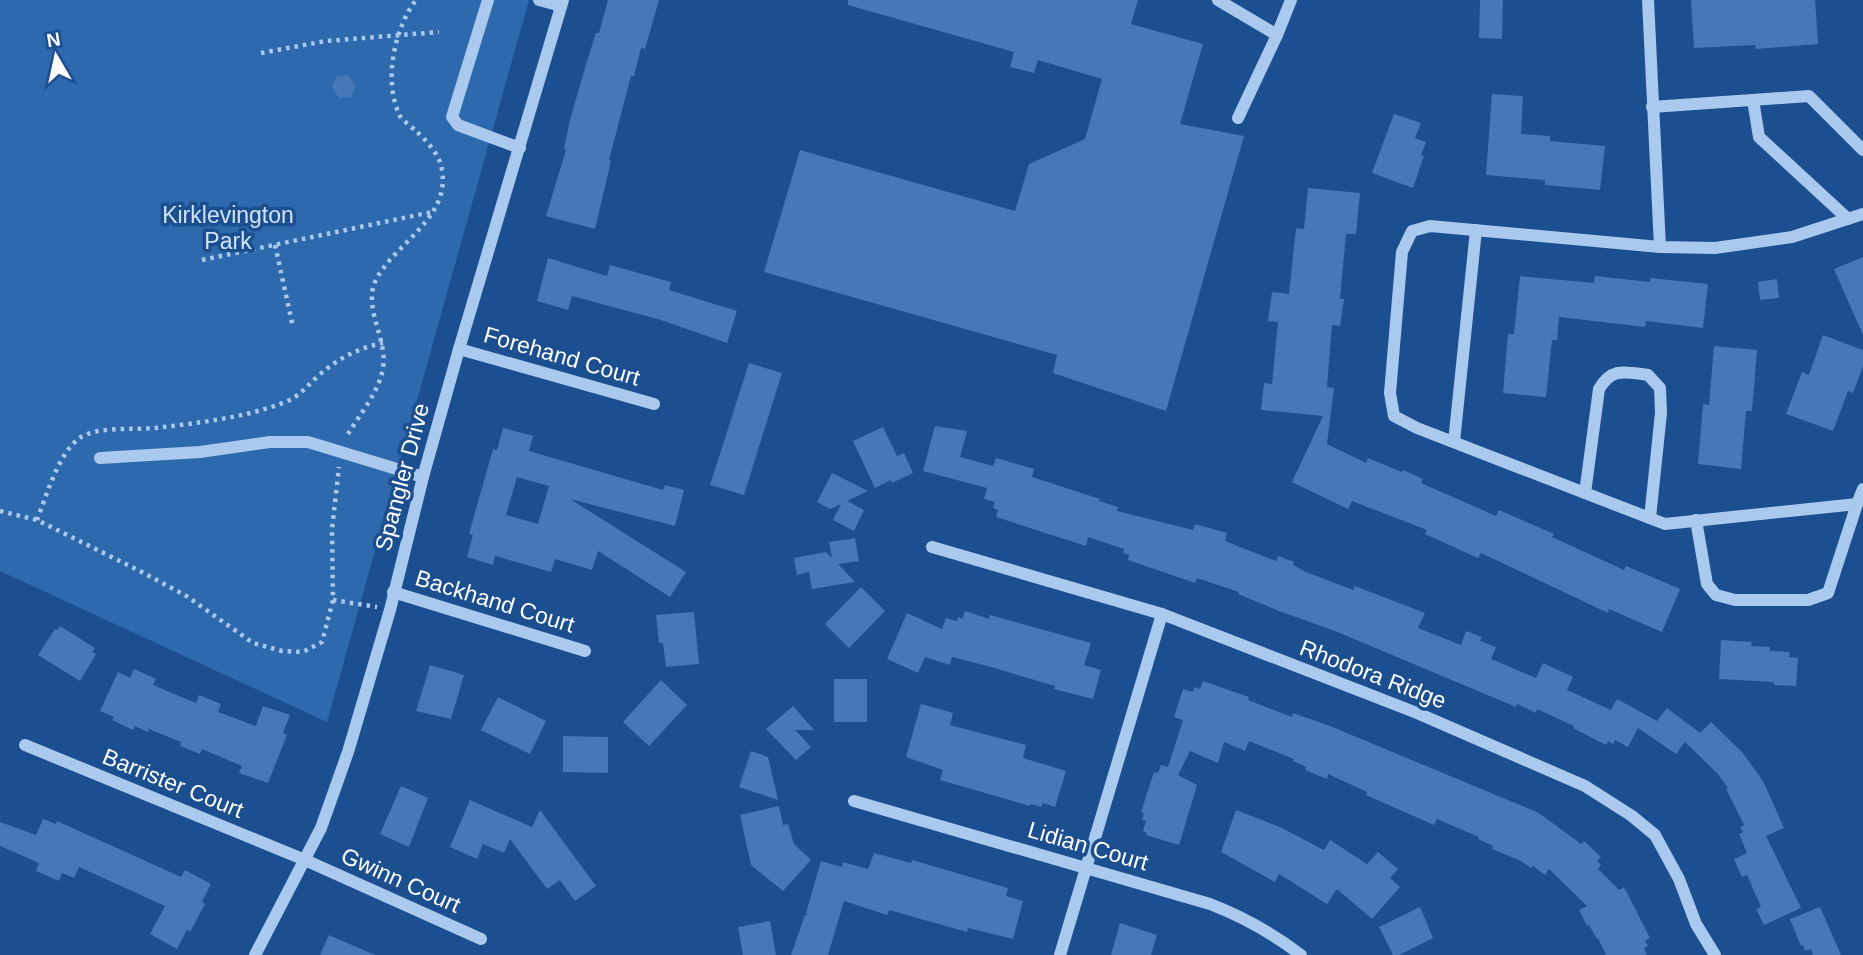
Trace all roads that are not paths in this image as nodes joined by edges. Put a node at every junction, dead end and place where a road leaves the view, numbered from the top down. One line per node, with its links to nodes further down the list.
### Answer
1 (488, 0): 11 (street)
2 (539, 0): 6 (street)
3 (1218, 0): 7 (street)
4 (1291, 0): 7 (street)
5 (1648, 0): 9 (street)
6 (562, 3): 11 (street, Spangler Drive)
7 (1277, 35): 10 (street)
8 (1752, 100): 9 (street); 12 (street); 14 (street)
9 (1652, 107): 16 (street)
10 (1238, 118)
11 (520, 148): 17 (street, Spangler Drive)
12 (1863, 150)
13 (1863, 214): 14 (street)
14 (1848, 219): 16 (street)
15 (1476, 230): 16 (street); 19 (street); 19 (street)
16 (1660, 247)
17 (459, 349): 18 (street, Forehand Court); 21 (street, Spangler Drive)
18 (654, 404)
19 (1454, 442): 23 (street)
20 (100, 458): 21 (street)
21 (424, 477): 28 (street, Spangler Drive)
22 (1863, 489): 24 (street)
23 (1585, 493): 25 (street); 25 (street)
24 (1857, 504): 26 (street); 26 (street)
25 (1650, 518): 26 (street)
26 (1696, 520)
27 (932, 547): 29 (street, Rhodora Ridge)
28 (393, 592): 30 (street, Backhand Court); 33 (street, Spangler Drive)
29 (1162, 614): 34 (street); 39 (street, Rhodora Ridge)
30 (585, 651)
31 (25, 746): 33 (street, Barrister Court)
32 (854, 801): 34 (street, Lidian Court)
33 (305, 860): 35 (street, Gwinn Court); 36 (street, Spangler Drive)
34 (1085, 867): 37 (street); 38 (street, Lidian Court)
35 (481, 939)
36 (255, 955)
37 (1060, 955)
38 (1301, 955)
39 (1715, 955)

